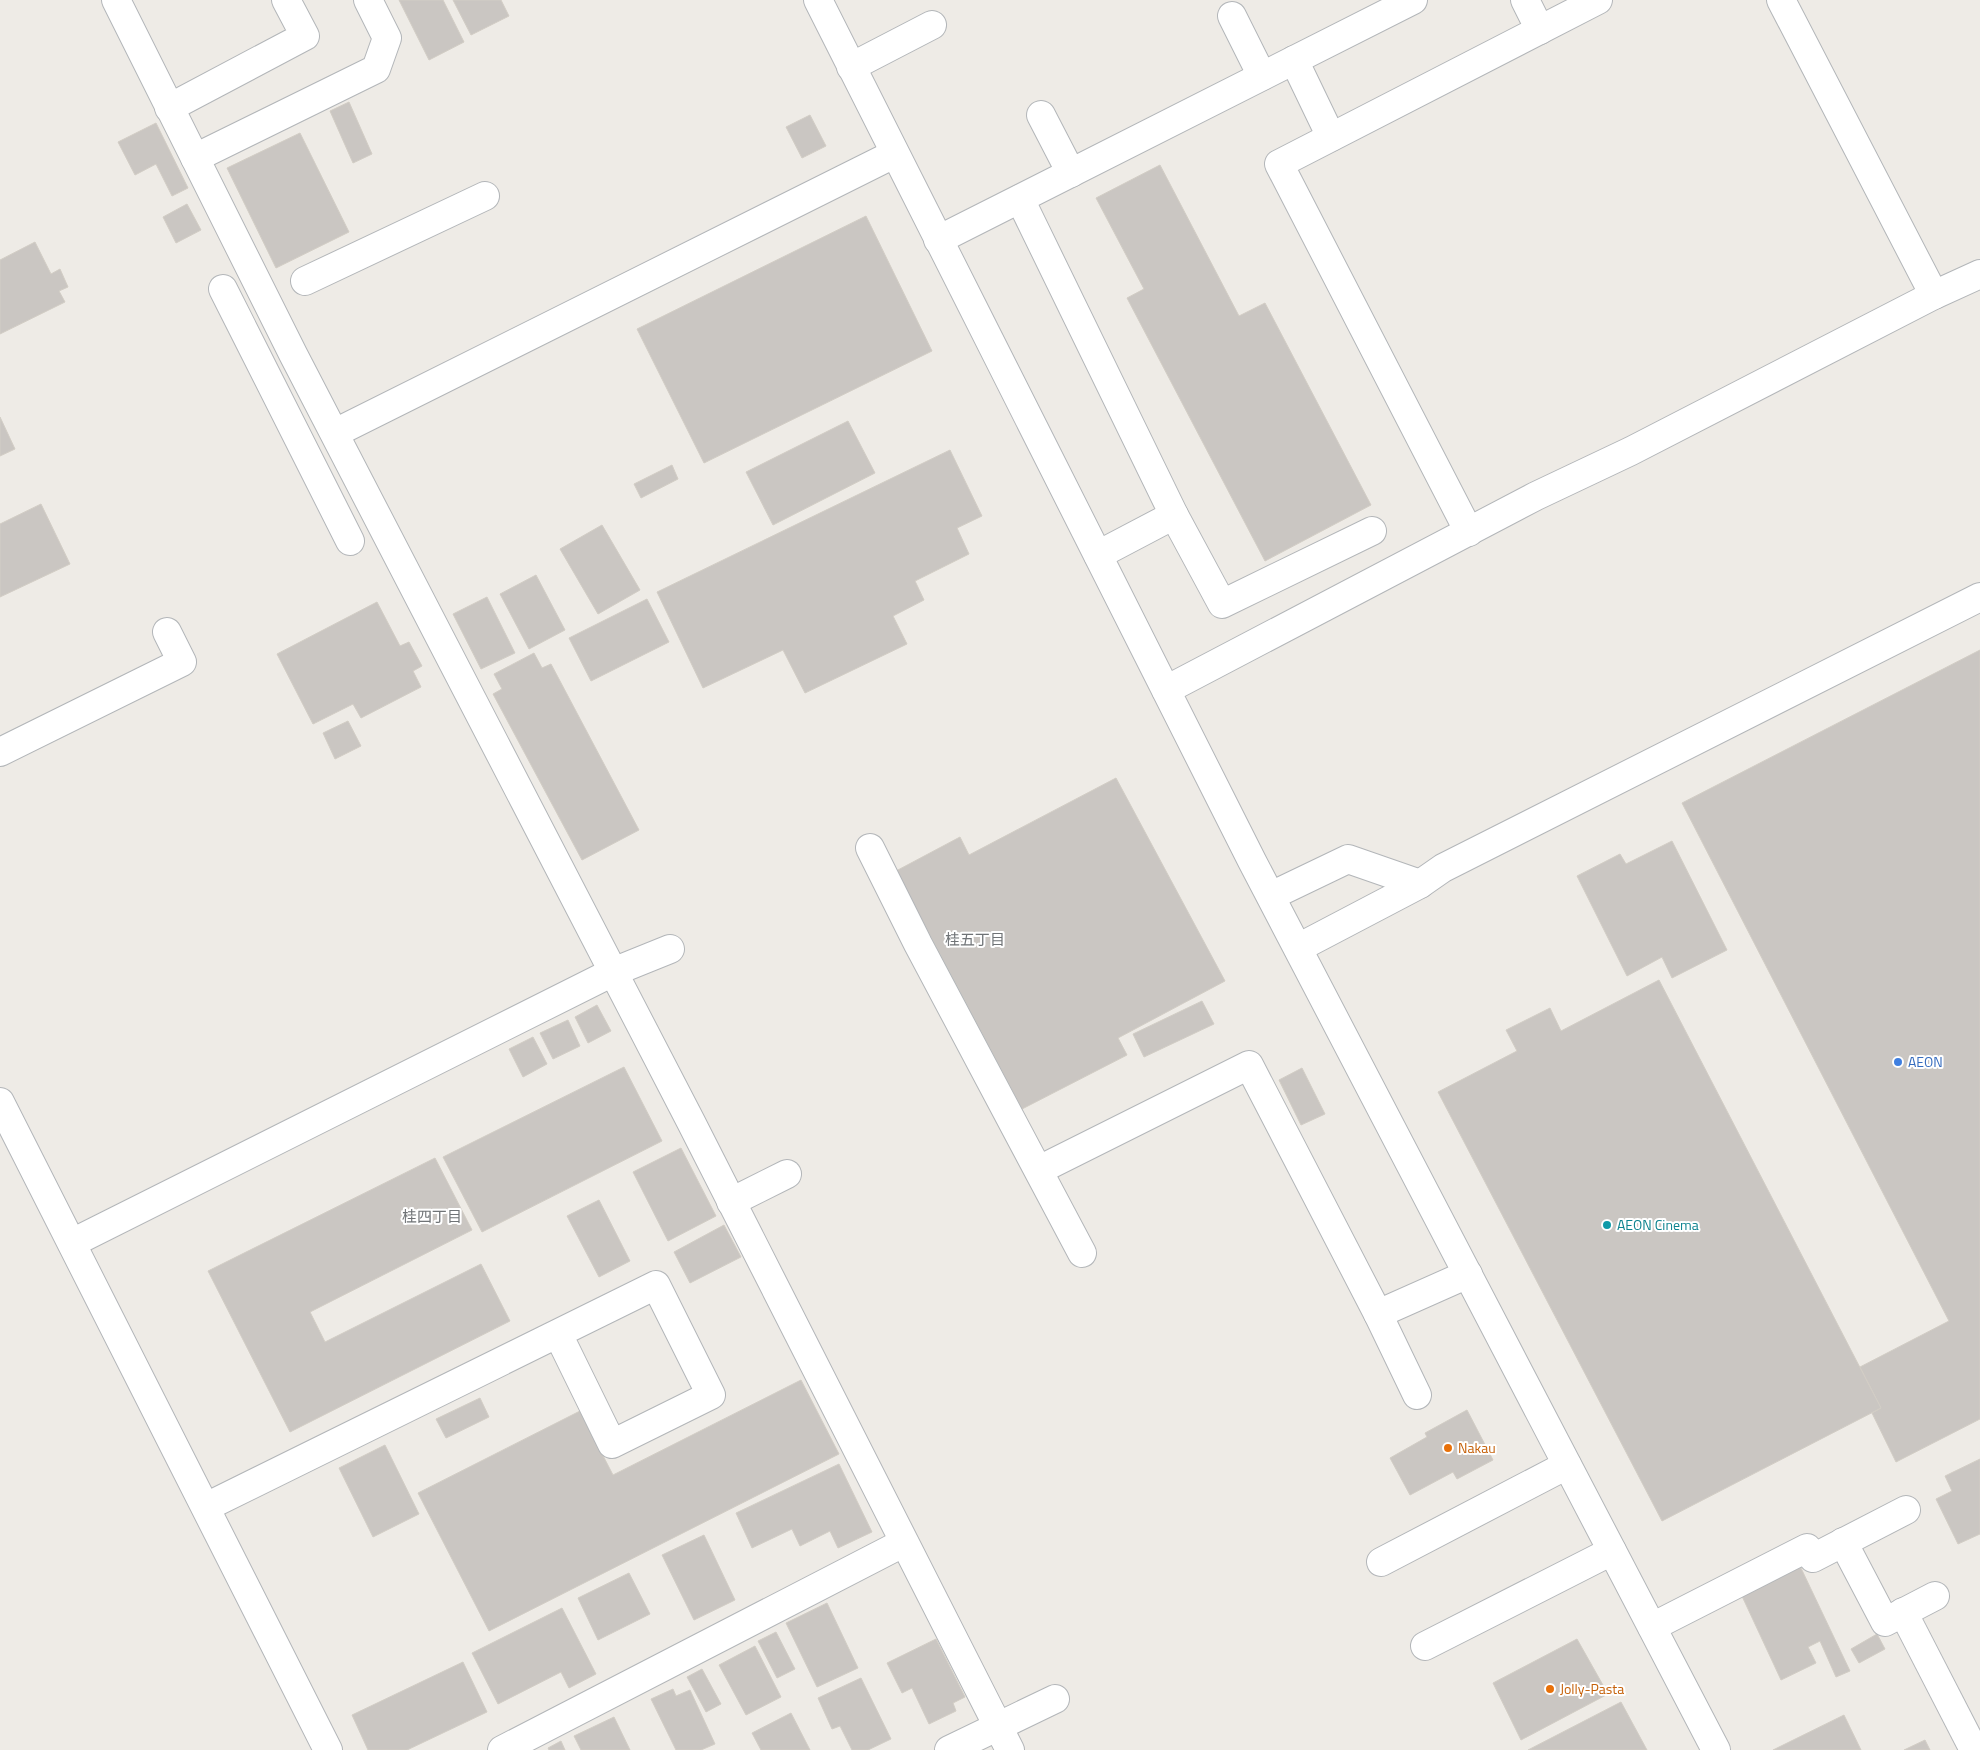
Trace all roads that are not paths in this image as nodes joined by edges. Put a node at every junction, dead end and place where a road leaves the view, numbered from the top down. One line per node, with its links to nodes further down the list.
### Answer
1 (116, 0): 15 (street)
2 (286, 0): 15 (street)
3 (368, 0): 19 (street)
4 (818, 0): 13 (street)
5 (1525, 0): 11 (street)
6 (1598, 0): 11 (street)
7 (1781, 0): 27 (street)
8 (1409, 1): 12 (street)
9 (1232, 16): 14 (street)
10 (932, 25): 13 (street)
11 (1540, 30): 17 (street)
12 (1294, 60): 14 (street); 17 (street)
13 (851, 67): 18 (street)
14 (1262, 76): 20 (street)
15 (169, 108): 19 (street)
16 (1041, 115): 20 (street)
17 (1331, 136): 31 (street)
18 (894, 154): 23 (street); 28 (street)
19 (195, 158): 28 (street)
20 (1071, 173): 22 (street)
21 (485, 196): 25 (street)
22 (1020, 198): 23 (street); 29 (street)
23 (938, 240): 33 (street)
24 (1980, 274): 27 (street)
25 (305, 281)
26 (223, 289): 32 (street)
27 (1934, 295): 31 (street)
28 (334, 433): 43 (street)
29 (1174, 515): 30 (street); 33 (street)
30 (1372, 531)
31 (1469, 532): 36 (street)
32 (350, 542)
33 (1098, 556): 36 (street)
34 (1980, 597): 39 (street)
35 (167, 632): 37 (street)
36 (1166, 690): 40 (street)
37 (0, 752)
38 (870, 848): 45 (street)
39 (1420, 884): 40 (street); 42 (street)
40 (1271, 896): 42 (street)
41 (670, 948): 43 (street)
42 (1298, 948): 50 (street)
43 (613, 972): 47 (street); 48 (street)
44 (0, 1102): 48 (street)
45 (1039, 1170): 49 (street); 51 (street)
46 (786, 1174): 47 (street)
47 (731, 1202): 58 (street)
48 (72, 1243): 55 (street)
49 (1082, 1253)
50 (1468, 1274): 51 (street); 54 (street)
51 (1378, 1314): 53 (street)
52 (558, 1334): 52 (street); 55 (street)
53 (1417, 1395)
54 (1567, 1465): 59 (street); 60 (street)
55 (206, 1507): 67 (street)
56 (1906, 1510): 57 (street)
57 (1843, 1542): 62 (street); 63 (street)
58 (903, 1543): 66 (street); 68 (street)
59 (1612, 1551): 63 (street); 64 (street)
60 (1381, 1562)
61 (1934, 1596): 62 (street)
62 (1903, 1612): 72 (street)
63 (1652, 1627): 71 (street)
64 (1425, 1646)
65 (1054, 1699): 66 (street)
66 (998, 1726): 69 (street); 70 (street)
67 (328, 1750)
68 (502, 1750)
69 (949, 1750)
70 (1010, 1750)
71 (1716, 1750)
72 (1974, 1750)

